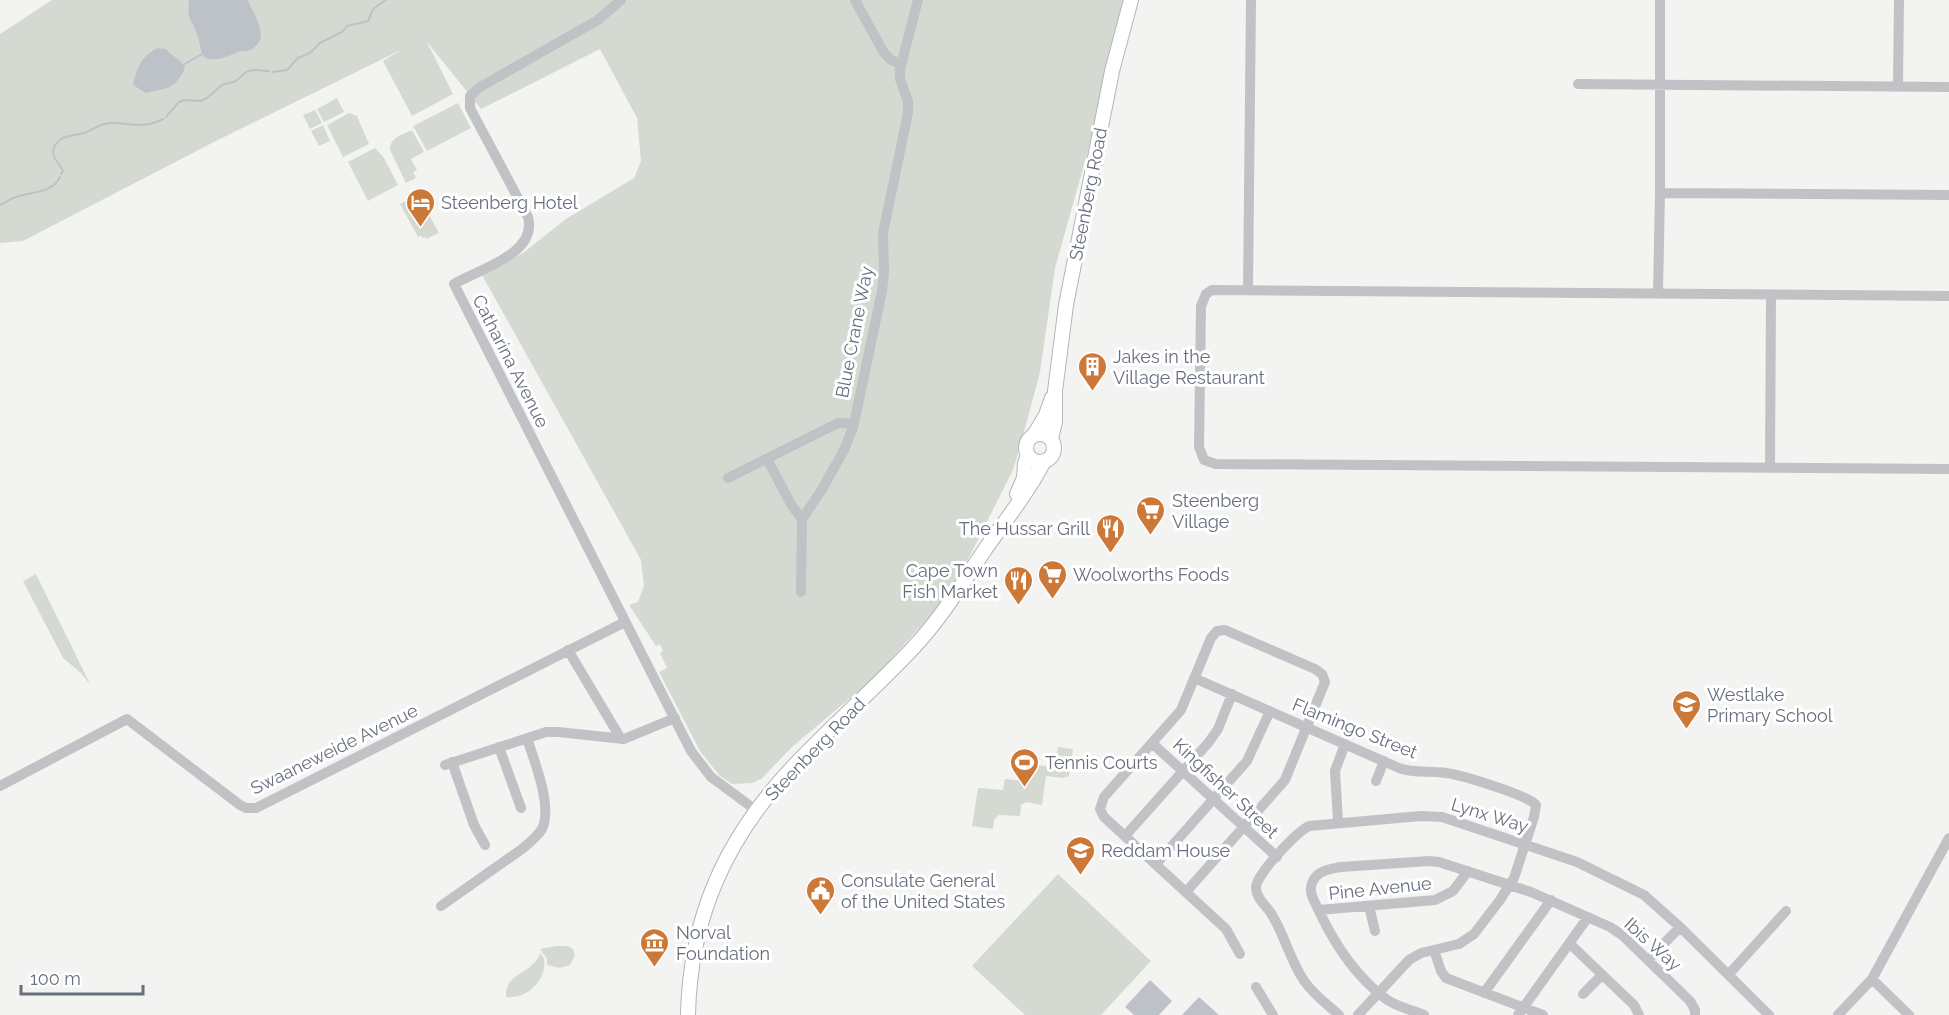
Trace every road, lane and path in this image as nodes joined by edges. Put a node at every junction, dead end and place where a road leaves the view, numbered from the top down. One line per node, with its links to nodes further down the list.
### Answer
1 (621, 0): 32 (street, Catharina Avenue)
2 (855, 0): 8 (street)
3 (918, 0): 8 (street, Blue Crane Way)
4 (1131, 0): 19 (main road, Steenberg Road)
5 (1251, 0): 15 (street)
6 (1660, 0): 10 (street)
7 (1899, 0): 11 (street)
8 (900, 64): 20 (street, Blue Crane Way)
9 (1578, 84): 10 (street)
10 (1660, 84): 11 (street); 13 (street)
11 (1898, 86): 12 (street)
12 (1949, 87)
13 (1660, 193): 14 (street); 16 (street)
14 (1949, 195)
15 (1248, 290): 16 (street); 26 (street)
16 (1658, 293): 17 (street)
17 (1771, 295): 18 (street); 26 (street)
18 (1949, 296)
19 (1055, 391): 21 (main road, Steenberg Road); 22 (main road, Steenberg Road)
20 (854, 424): 24 (street); 29 (street, Blue Crane Way)
21 (1034, 435): 22 (main road); 23 (main road)
22 (1051, 439): 25 (main road)
23 (1028, 456): 25 (main road); 30 (main road, Steenberg Road)
24 (767, 459): 28 (street); 29 (street)
25 (1044, 461): 30 (main road, Steenberg Road)
26 (1770, 468): 27 (street)
27 (1949, 469)
28 (728, 478)
29 (802, 519): 31 (street)
30 (988, 545): 50 (main road, Steenberg Road)
31 (801, 592)
32 (625, 621): 33 (street, Swaaneweide Avenue); 37 (street, Catharina Avenue)
33 (568, 650): 40 (street); 47 (street, Swaaneweide Avenue)
34 (1194, 678): 35 (street, Flamingo Street); 38 (street); 41 (street)
35 (1232, 694): 36 (street, Flamingo Street); 45 (street)
36 (1270, 711): 38 (street, Flamingo Street); 48 (street)
37 (675, 718): 40 (street); 50 (street, Catharina Avenue)
38 (1308, 728): 42 (street, Flamingo Street); 52 (street)
39 (526, 738): 40 (street); 43 (street); 63 (street)
40 (621, 739)
41 (1153, 744): 45 (street, Kingfisher Street); 53 (street)
42 (1345, 744): 44 (street, Flamingo Street); 51 (street)
43 (499, 747): 49 (street); 56 (street)
44 (1384, 761): 46 (street); 55 (street, Flamingo Street)
45 (1184, 770): 48 (street, Kingfisher Street); 53 (street)
46 (1376, 781)
47 (0, 786)
48 (1213, 799): 52 (street, Kingfisher Street); 58 (street)
49 (521, 807)
50 (757, 811): 82 (main road, Steenberg Road)
51 (1338, 822): 55 (street, Lynx Way); 57 (street, Lynx Way)
52 (1244, 827): 57 (street, Kingfisher Street); 61 (street)
53 (1125, 836): 58 (street)
54 (1949, 838): 76 (street)
55 (1526, 843): 60 (street, Flamingo Street); 68 (street, Lynx Way)
56 (485, 845)
57 (1277, 857): 84 (street, Lynx Way)
58 (1156, 864): 61 (street)
59 (1468, 871): 60 (street, Ibis Way); 64 (street, Pine Avenue); 65 (street, Ibis Way)
60 (1510, 885): 62 (street, Ibis Way); 71 (street, Flamingo Street)
61 (1186, 892): 72 (street)
62 (1551, 900): 67 (street, Ibis Way); 79 (street)
63 (441, 906)
64 (1369, 906): 65 (street, Pine Avenue); 69 (street)
65 (1319, 910): 78 (street)
66 (1786, 911): 74 (street)
67 (1588, 917): 70 (street); 73 (street, Ibis Way)
68 (1680, 927): 73 (street); 74 (street, Lynx Way)
69 (1375, 931)
70 (1570, 944): 75 (street); 81 (street)
71 (1434, 950): 78 (street, Flamingo Street); 79 (street)
72 (1240, 954)
73 (1648, 960): 89 (street, Ibis Way)
74 (1729, 974): 90 (street, Lynx Way)
75 (1602, 975): 80 (street); 88 (street)
76 (1869, 984): 91 (street); 92 (street)
77 (1256, 987): 83 (street)
78 (1378, 993): 85 (street, Flamingo Street); 86 (street)
79 (1484, 993): 81 (street)
80 (1583, 993)
81 (1521, 1011): 87 (street)
82 (688, 1015)
83 (1273, 1015)
84 (1339, 1015)
85 (1358, 1015)
86 (1424, 1015)
87 (1543, 1015)
88 (1639, 1015)
89 (1695, 1015)
90 (1769, 1015)
91 (1838, 1015)
92 (1909, 1015)

